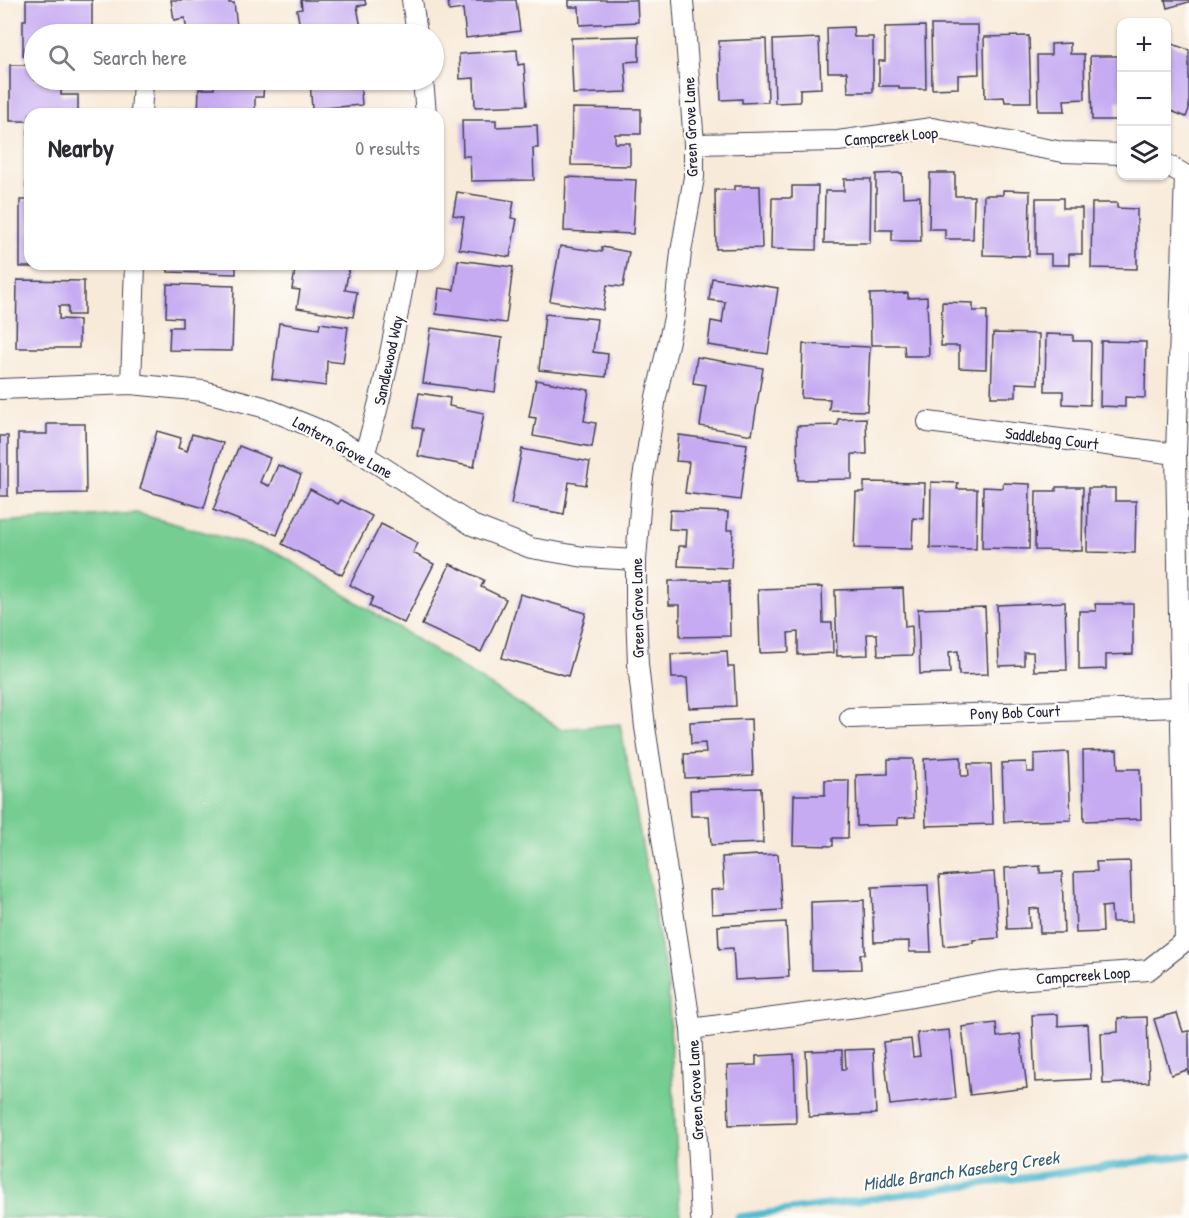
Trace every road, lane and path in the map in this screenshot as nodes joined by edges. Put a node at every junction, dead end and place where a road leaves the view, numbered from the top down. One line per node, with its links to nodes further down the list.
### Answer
1 (412, 0): 3 (street)
2 (683, 0): 8 (street, Green Grove Lane)
3 (416, 24)
4 (142, 90): 6 (street)
5 (424, 90): 7 (street)
6 (141, 108)
7 (425, 108)
8 (694, 144): 9 (street, Campcreek Loop); 18 (street, Green Grove Lane)
9 (1117, 154)
10 (1171, 166): 16 (street, Campcreek Loop)
11 (135, 270): 13 (street)
12 (406, 270): 17 (street, Sandlewood Way)
13 (131, 384): 14 (street, Lantern Grove Lane); 17 (street, Lantern Grove Lane)
14 (0, 388)
15 (928, 422): 16 (street, Saddlebag Court)
16 (1176, 454): 19 (street, Campcreek Loop)
17 (364, 455): 18 (street, Lantern Grove Lane)
18 (636, 560): 21 (street, Green Grove Lane)
19 (1180, 707): 20 (street, Pony Bob Court); 21 (street, Campcreek Loop)
20 (850, 718)
21 (691, 1029): 22 (street, Green Grove Lane)
22 (701, 1218)

